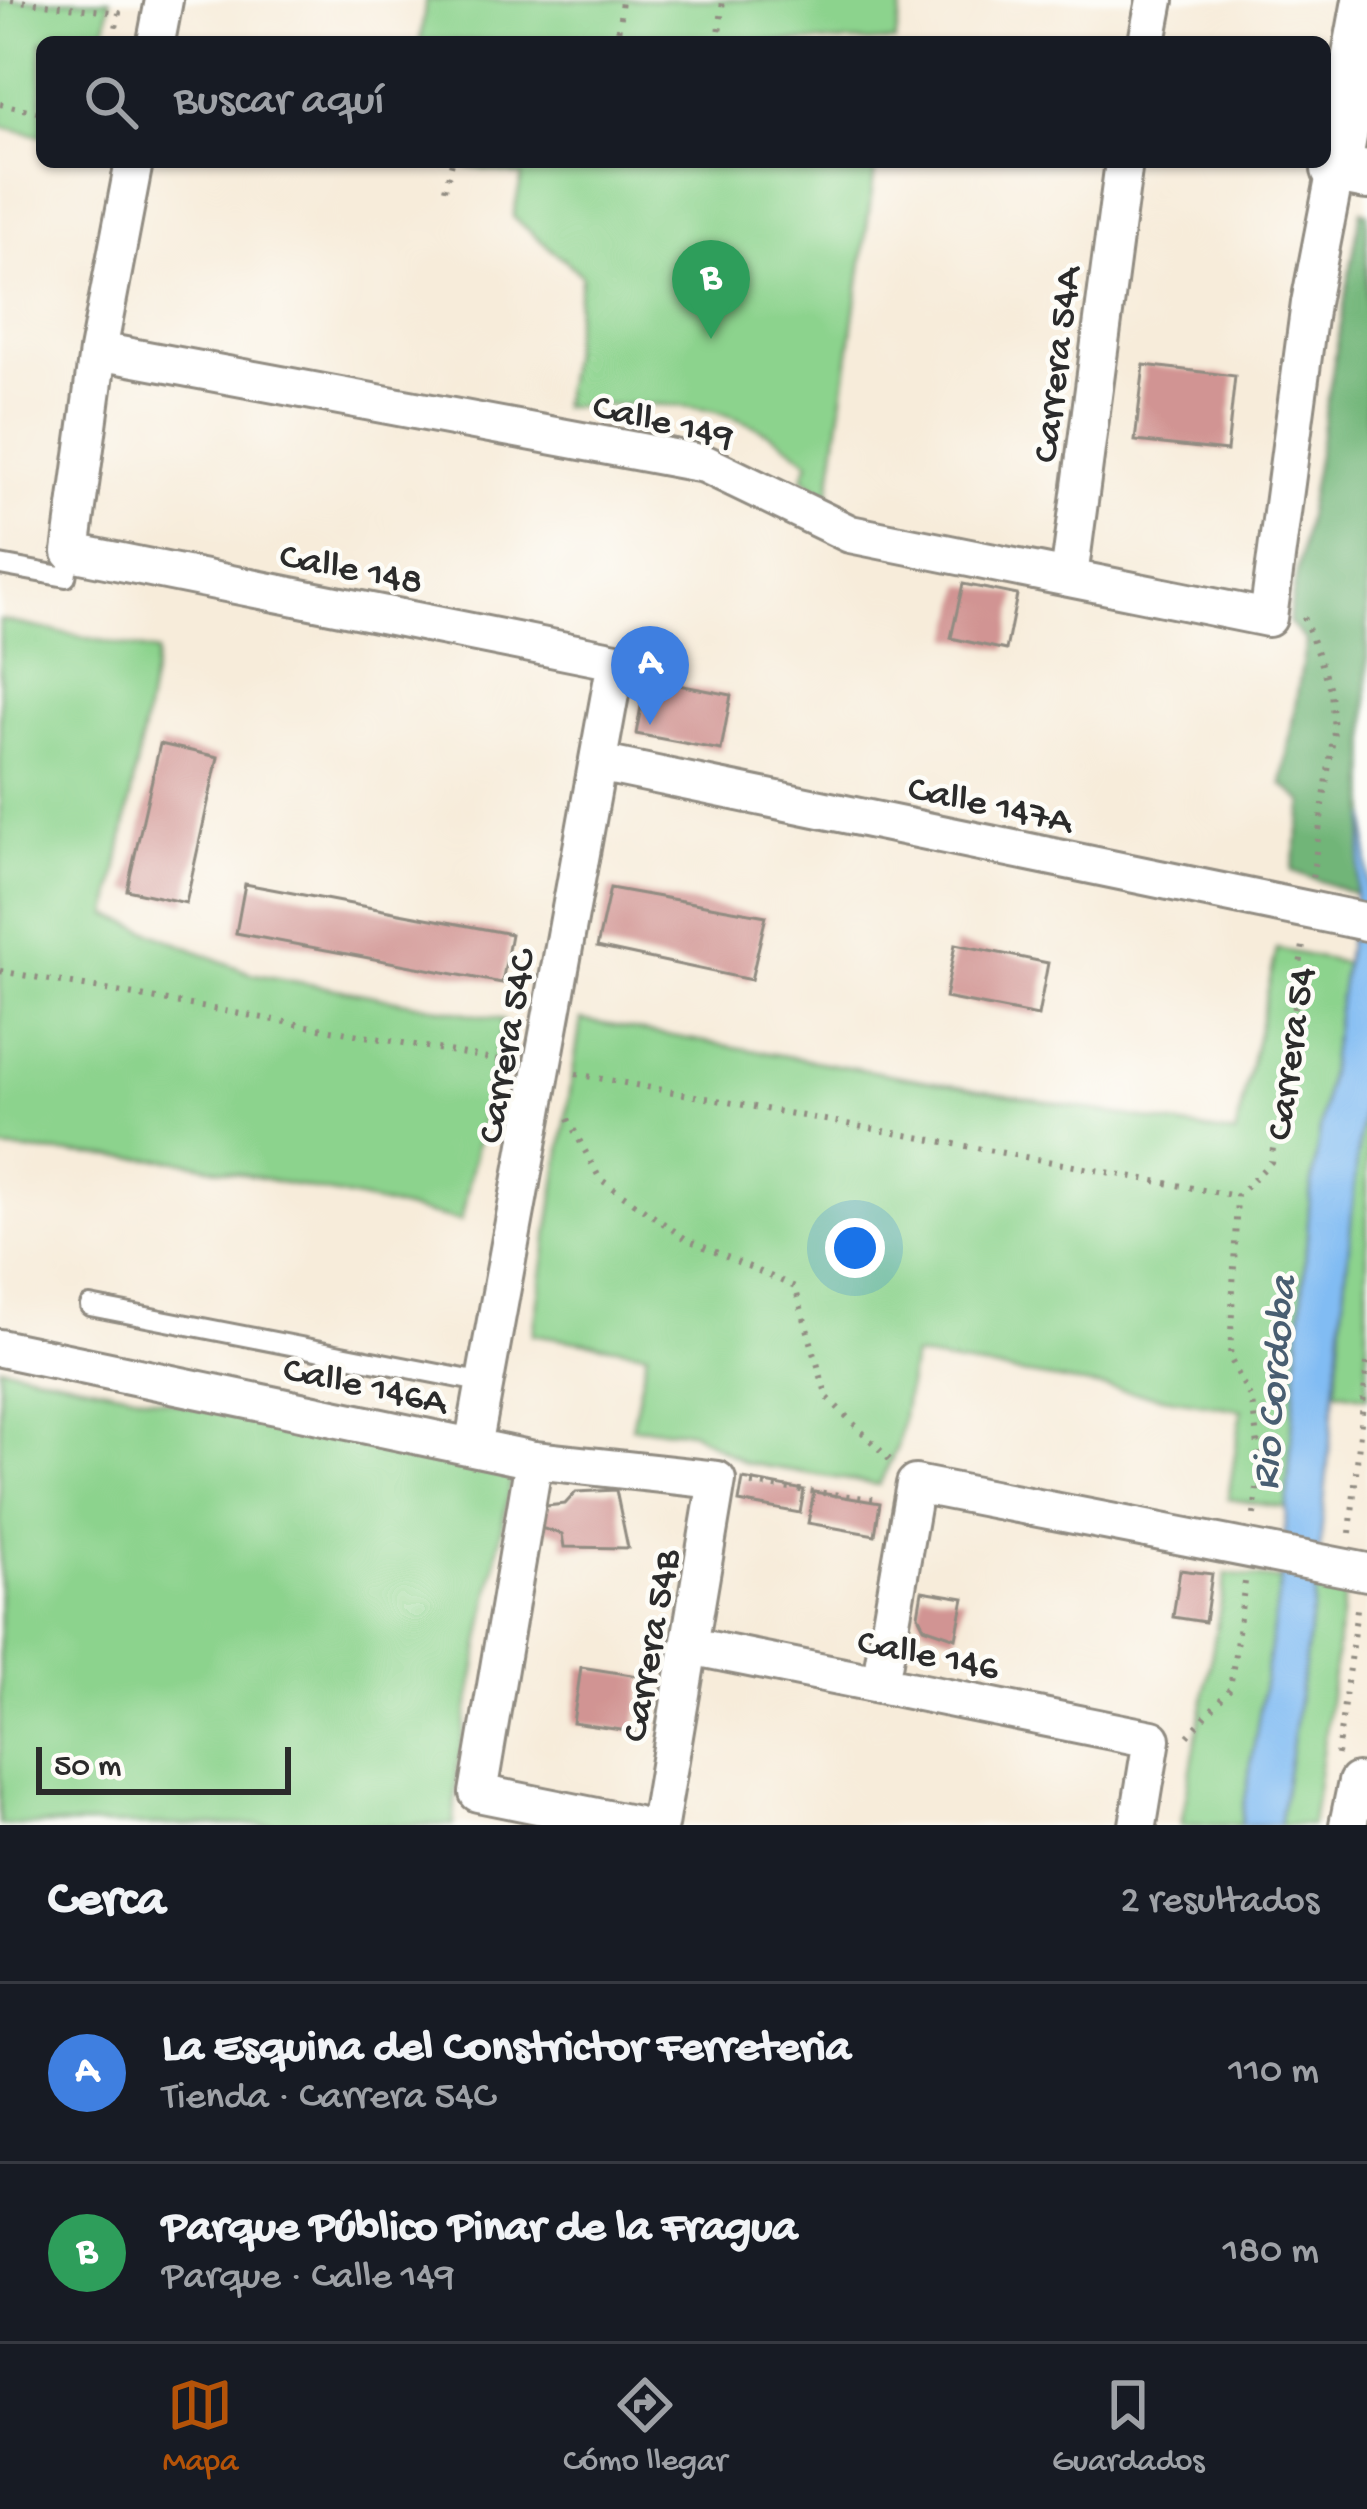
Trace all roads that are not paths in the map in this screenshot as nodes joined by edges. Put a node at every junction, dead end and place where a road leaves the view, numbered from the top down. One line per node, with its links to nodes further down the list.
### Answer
1 (164, 0): 4 (street)
2 (1155, 0): 5 (street)
3 (1367, 2): 8 (street)
4 (157, 36)
5 (1148, 36)
6 (133, 168): 9 (street)
7 (1123, 168): 12 (street, Carrera 54A)
8 (1352, 172): 12 (street, Calle 149)
9 (98, 351): 10 (street); 12 (street, Calle 149)
10 (70, 552): 11 (lane); 13 (street, Calle 148)
11 (0, 565)
12 (1069, 577)
13 (616, 661): 14 (street, Carrera 54C)
14 (598, 763): 15 (street, Calle 147A); 18 (street, Carrera 54C)
15 (1337, 916)
16 (90, 1306): 18 (lane)
17 (0, 1348): 19 (street, Calle 146A)
18 (484, 1383): 19 (street, Carrera 54C)
19 (473, 1447): 20 (street, Calle 146A)
20 (534, 1460): 21 (street, Calle 146A); 26 (street)
21 (717, 1480): 23 (street, Carrera 54B)
22 (1353, 1569): 24 (street)
23 (690, 1646): 24 (street, Calle 146); 27 (street, Carrera 54B)
24 (880, 1684): 28 (street, Calle 146)
25 (1362, 1783): 29 (street)
26 (637, 1825)
27 (659, 1825)
28 (1138, 1825)
29 (1348, 1825)

